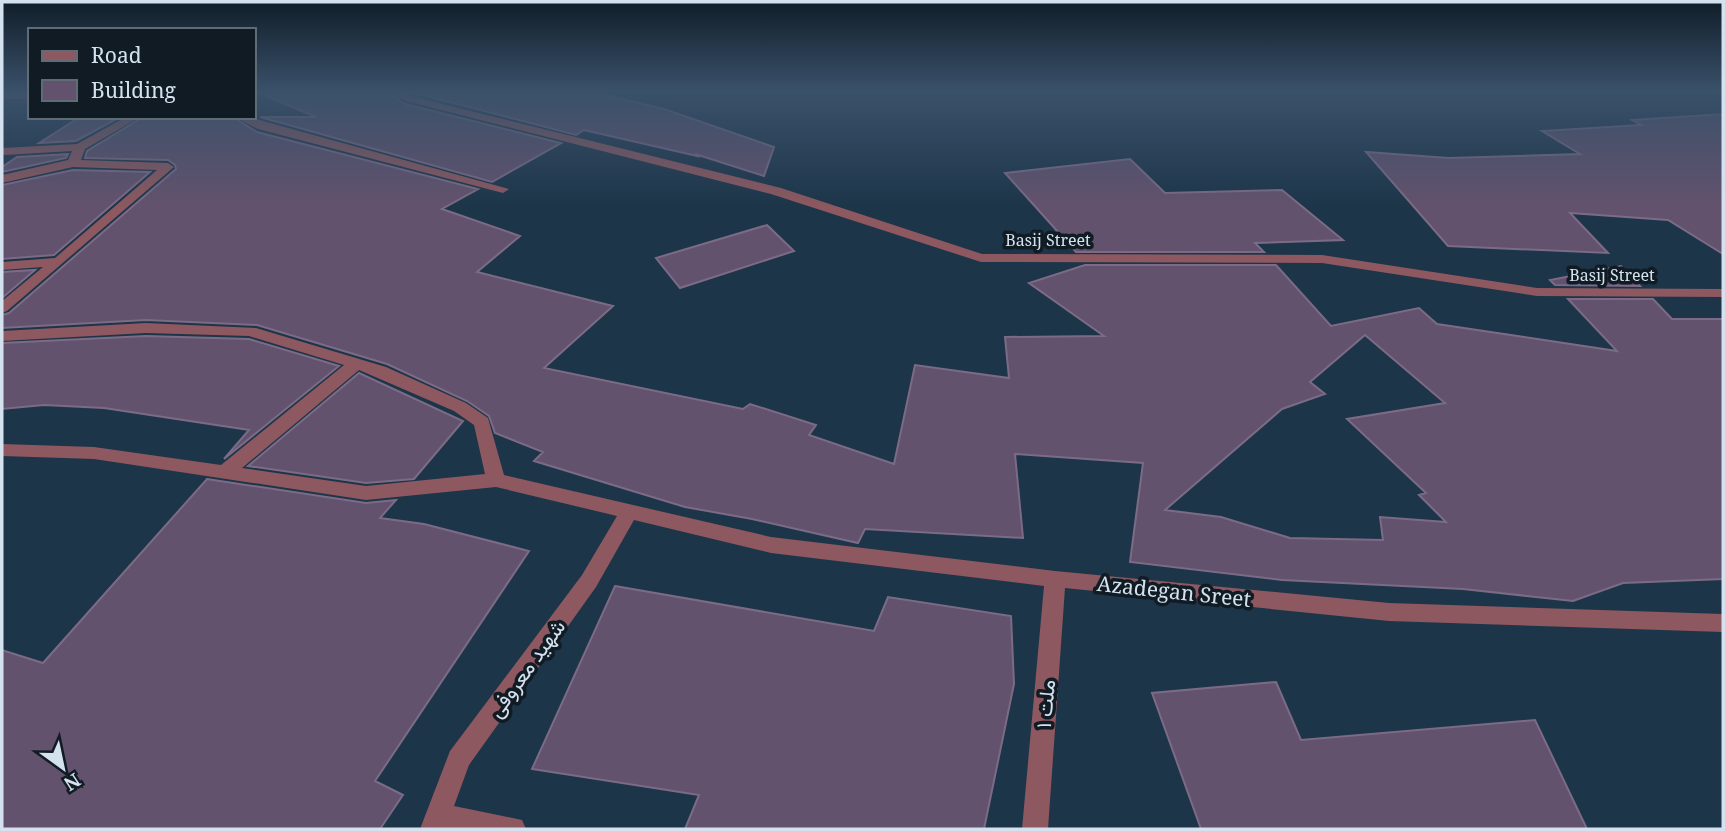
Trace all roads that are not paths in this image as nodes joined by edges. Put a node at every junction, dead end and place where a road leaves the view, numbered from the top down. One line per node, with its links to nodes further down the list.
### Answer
1 (112, 130): 4 (street)
2 (272, 130): 8 (street)
3 (532, 130): 11 (street, Basij Street)
4 (80, 147): 5 (street); 6 (street)
5 (5, 151)
6 (73, 163): 7 (street); 9 (street)
7 (2, 178)
8 (503, 189)
9 (59, 262): 10 (street); 12 (street)
10 (2, 266)
11 (1723, 293)
12 (2, 308)
13 (2, 336): 14 (street)
14 (356, 363): 16 (street); 17 (street)
15 (2, 450): 16 (street, Azadegan Sreet)
16 (226, 471): 17 (street, Azadegan Sreet)
17 (496, 480): 18 (street, Azadegan Sreet)
18 (629, 512): 19 (street, Azadegan Sreet); 21 (street, شهید معروفی)
19 (1055, 579): 20 (street, Azadegan Sreet); 23 (street, ملت ۱)
20 (1723, 623)
21 (437, 823): 22 (street)
22 (513, 829)
23 (1035, 829)

